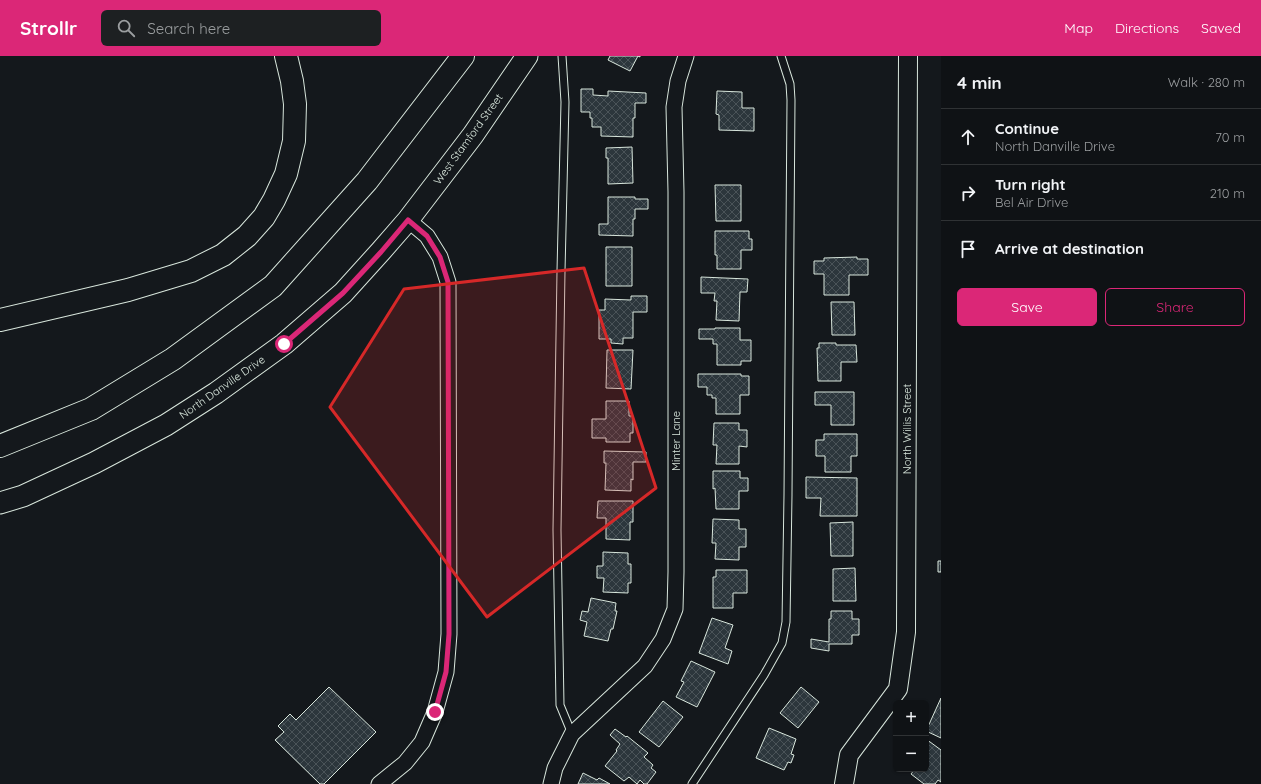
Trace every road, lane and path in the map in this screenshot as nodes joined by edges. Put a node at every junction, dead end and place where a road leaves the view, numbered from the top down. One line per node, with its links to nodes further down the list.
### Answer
1 (286, 56): 9 (highway)
2 (463, 56): 10 (highway)
3 (527, 56): 8 (main road, West Stamford Street)
4 (562, 56): 12 (lane)
5 (686, 56): 12 (street, Minter Lane)
6 (781, 56): 15 (lane)
7 (908, 56): 16 (street, North Willis Street)
8 (408, 220): 11 (main road, North Danville Drive); 13 (street)
9 (0, 320)
10 (0, 446)
11 (0, 503)
12 (572, 734): 14 (street, Minter Lane)
13 (379, 784)
14 (551, 784)
15 (692, 784)
16 (844, 784)

